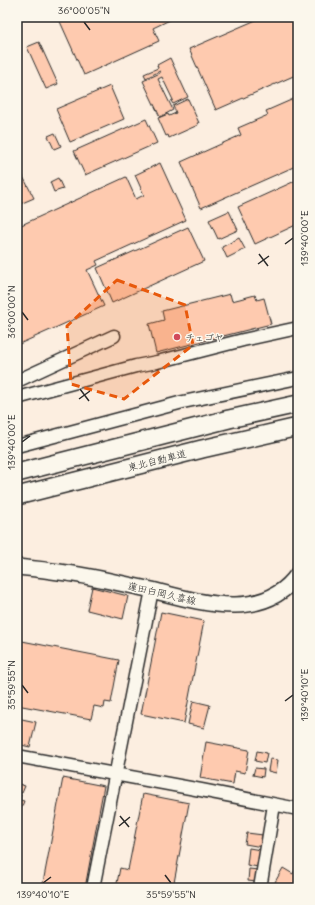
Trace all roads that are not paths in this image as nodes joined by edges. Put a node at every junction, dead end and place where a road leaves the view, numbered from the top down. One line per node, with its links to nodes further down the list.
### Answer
1 (298, 328): 5 (street)
2 (114, 336): 4 (street)
3 (298, 378): 8 (street)
4 (17, 382)
5 (17, 398)
6 (298, 404): 9 (highway)
7 (298, 427): 10 (highway, 東北自動車道)
8 (17, 446)
9 (17, 473)
10 (17, 496)
11 (17, 567): 13 (main road, 蓮田白岡久喜線)
12 (298, 574): 13 (main road, 蓮田白岡久喜線)
13 (152, 590): 15 (street)
14 (17, 756): 15 (street)
15 (116, 774): 16 (street); 18 (street)
16 (274, 805): 17 (street); 19 (street)
17 (298, 809)
18 (94, 888)
19 (260, 888)

